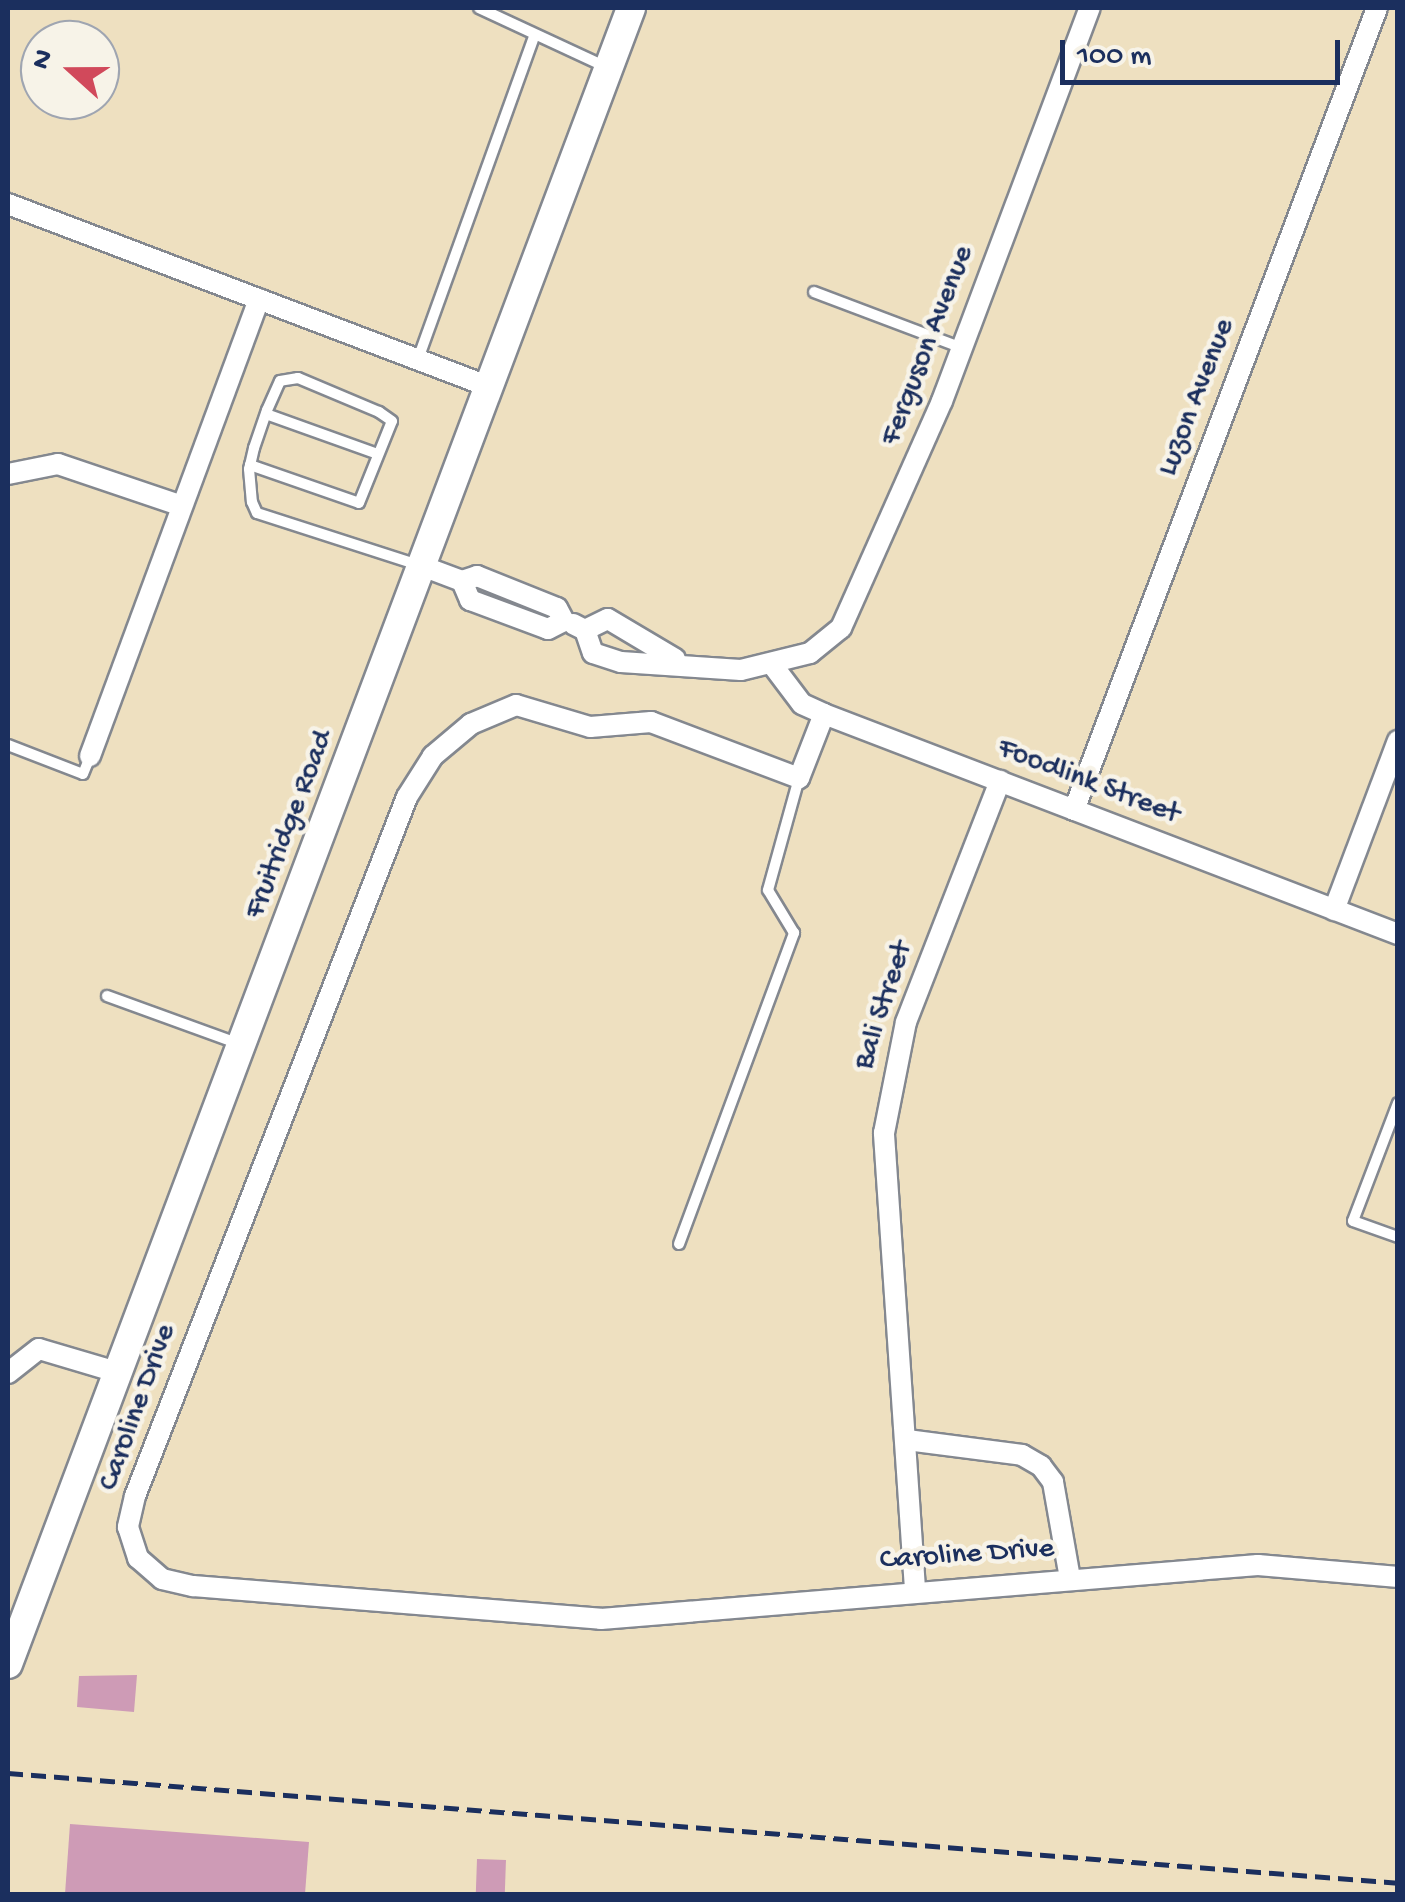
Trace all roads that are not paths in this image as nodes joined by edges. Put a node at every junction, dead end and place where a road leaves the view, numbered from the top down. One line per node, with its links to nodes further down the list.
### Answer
1 (480, 8): 5 (lane)
2 (631, 8): 6 (main road, Fruitridge Road)
3 (1090, 8): 10 (street, Ferguson Avenue)
4 (1377, 8): 28 (street, Luzon Avenue)
5 (534, 37): 6 (lane); 11 (lane)
6 (609, 68): 12 (main road, Fruitridge Road)
7 (8, 204): 9 (street)
8 (814, 292): 10 (lane)
9 (259, 299): 11 (street); 17 (street)
10 (962, 348): 21 (street, Ferguson Avenue)
11 (418, 359): 12 (street)
12 (490, 386): 18 (main road, Fruitridge Road)
13 (266, 414): 14 (lane); 14 (lane); 15 (lane)
14 (378, 454): 15 (lane)
15 (250, 465): 18 (lane)
16 (8, 474): 17 (street)
17 (179, 505): 25 (street)
18 (422, 566): 19 (street); 32 (main road, Fruitridge Road)
19 (585, 630): 20 (street); 20 (street)
20 (675, 660): 21 (street)
21 (774, 668): 22 (street, Foodlink Street)
22 (824, 714): 26 (street); 27 (street, Foodlink Street)
23 (1398, 741): 29 (street)
24 (8, 745): 25 (lane)
25 (90, 756)
26 (800, 778): 35 (lane); 41 (street, Caroline Drive)
27 (1000, 782): 28 (street, Foodlink Street); 38 (street, Bali Street)
28 (1074, 810): 29 (street, Foodlink Street)
29 (1334, 910): 30 (street, Foodlink Street)
30 (1398, 934)
31 (107, 996): 32 (lane)
32 (243, 1045): 37 (main road, Fruitridge Road)
33 (1398, 1103): 34 (lane)
34 (1398, 1237)
35 (679, 1244)
36 (9, 1367): 37 (street)
37 (120, 1373): 42 (main road, Fruitridge Road)
38 (907, 1440): 40 (street); 41 (street, Bali Street)
39 (1398, 1577): 40 (street, Caroline Drive)
40 (1070, 1578): 41 (street, Caroline Drive)
41 (915, 1589)
42 (8, 1664)

